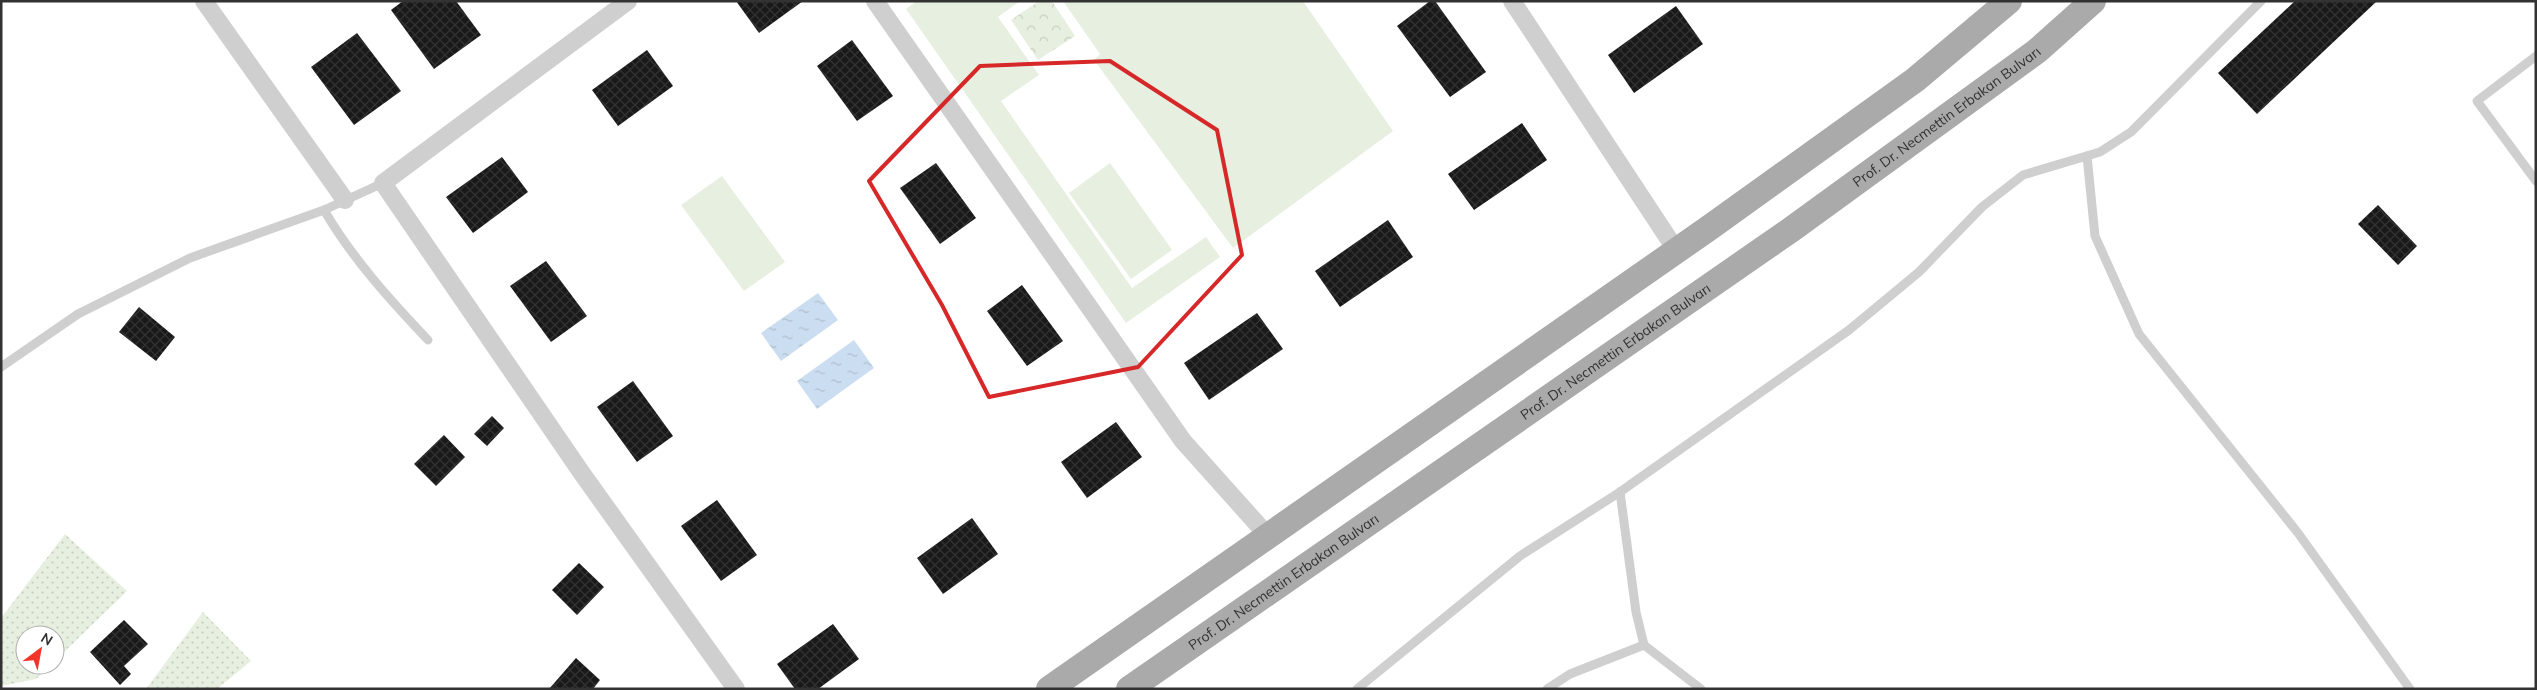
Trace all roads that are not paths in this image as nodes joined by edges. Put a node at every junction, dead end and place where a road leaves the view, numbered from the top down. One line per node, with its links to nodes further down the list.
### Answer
1 (204, 1): 12 (street)
2 (628, 1): 11 (street)
3 (875, 1): 18 (street)
4 (1512, 1): 14 (street)
5 (2009, 1): 14 (main road)
6 (2093, 1): 22 (main road, Prof. Dr. Necmettin Erbakan Bulvarı)
7 (2261, 1): 9 (lane)
8 (2536, 56): 10 (lane)
9 (2087, 156): 17 (lane); 26 (lane)
10 (2536, 181)
11 (383, 183): 12 (lane); 20 (street)
12 (345, 200): 13 (lane)
13 (324, 210): 15 (lane); 16 (lane)
14 (1676, 250): 18 (main road)
15 (428, 340)
16 (1, 367)
17 (1620, 492): 19 (lane); 23 (lane)
18 (1268, 536): 21 (main road)
19 (1644, 645): 24 (lane); 25 (lane)
20 (736, 689)
21 (1049, 689)
22 (1129, 689)
23 (1357, 689)
24 (1547, 689)
25 (1701, 689)
26 (2410, 689)

